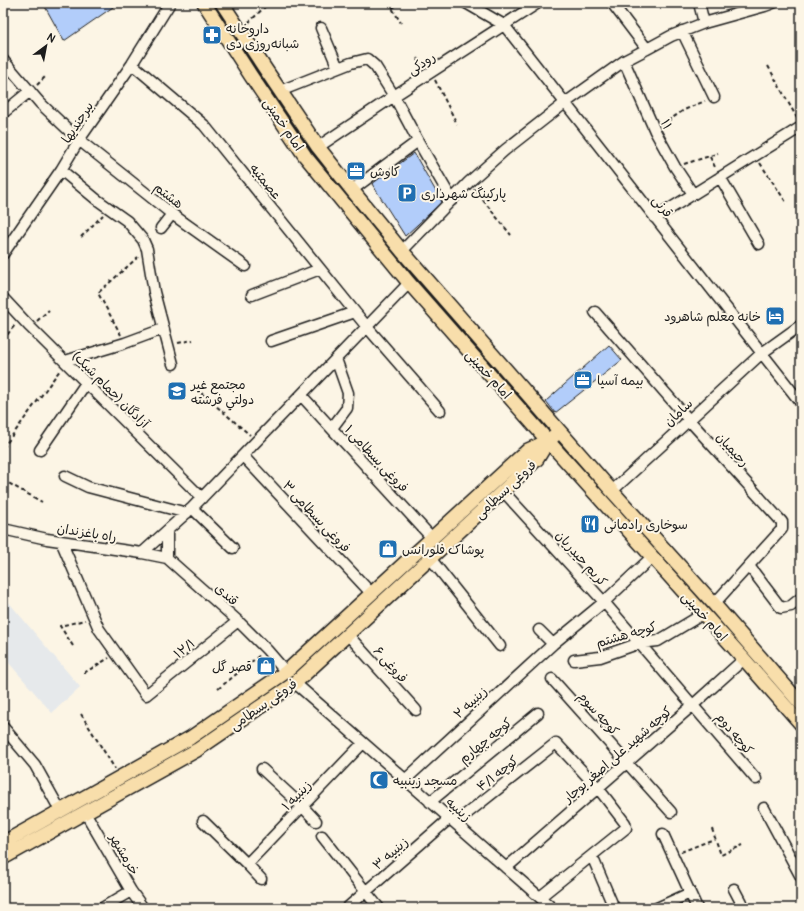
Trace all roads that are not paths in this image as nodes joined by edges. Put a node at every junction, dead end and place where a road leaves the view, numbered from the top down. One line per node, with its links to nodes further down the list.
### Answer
1 (170, 3): 16 (street, بیرجندیها)
2 (204, 3): 41 (main road, امام خمینی)
3 (222, 3): 19 (main road, امام خمینی)
4 (466, 3): 10 (street)
5 (612, 3): 13 (street)
6 (699, 3): 9 (street)
7 (773, 3): 9 (street)
8 (536, 4): 10 (street, رودکی)
9 (704, 23): 12 (street)
10 (504, 25): 20 (street, رودکی); 22 (street, قرنی)
11 (321, 28): 17 (street)
12 (682, 31): 13 (street); 21 (street)
13 (647, 49): 15 (street)
14 (3, 60): 18 (street, هشتم)
15 (624, 61): 22 (street); 31 (street, ۱۱)
16 (132, 64): 25 (street, بیرجندیها); 40 (street, عصمتیه)
17 (338, 68): 19 (street); 20 (street)
18 (30, 91): 23 (street); 25 (street, هشتم)
19 (280, 91): 27 (main road, امام خمینی)
20 (394, 96): 26 (street); 27 (street, رودکی)
21 (714, 97)
22 (565, 103): 32 (street); 34 (street, قرنی)
23 (3, 113)
24 (799, 122): 29 (street)
25 (79, 140): 28 (street, بیرجندیها); 33 (street, هشتم)
26 (418, 141): 30 (street); 32 (street)
27 (318, 147): 30 (main road, امام خمینی)
28 (61, 170): 38 (street, بیرجندیها); 47 (street)
29 (720, 177): 31 (street); 36 (street)
30 (352, 190): 37 (main road, امام خمینی)
31 (693, 194): 34 (street)
32 (452, 200): 37 (street)
33 (172, 214): 35 (street); 39 (street, هشتم)
34 (655, 218): 50 (street, قرنی)
35 (161, 228)
36 (759, 244)
37 (402, 251): 60 (main road, امام خمینی)
38 (3, 254)
39 (245, 266)
40 (320, 269): 42 (street); 44 (street, عصمتیه)
41 (409, 283): 46 (street); 61 (main road, امام خمینی)
42 (252, 295)
43 (3, 298): 52 (street, آزادگان (حمام شیک))
44 (355, 312): 46 (street, عصمتیه); 49 (street)
45 (595, 312): 58 (street, رحیمیان)
46 (367, 327): 51 (street); 57 (street, عصمتیه)
47 (164, 329): 52 (street); 53 (street)
48 (799, 329): 50 (street, سامان)
49 (271, 341)
50 (762, 353): 56 (street, قرنی); 58 (street, سامان)
51 (336, 360): 55 (street); 59 (street)
52 (66, 361): 54 (street, آزادگان (حمام شیک))
53 (173, 364)
54 (86, 383): 62 (street); 67 (street, آزادگان (حمام شیک))
55 (302, 395): 59 (street, فروغی بسطامی ۱); 63 (street)
56 (801, 403)
57 (440, 411)
58 (689, 420): 66 (street, سامان); 78 (street, رحیمیان)
59 (332, 428): 71 (street, فروغی بسطامی ۱)
60 (560, 431): 61 (main road); 66 (main road, امام خمینی)
61 (548, 441): 65 (main road, فروغی بسطامی); 71 (main road, فروغی بسطامی); 75 (main road, امام خمینی)
62 (40, 450)
63 (243, 456): 67 (street); 79 (street, فروغی بسطامی ۳)
64 (65, 476): 68 (street)
65 (503, 491): 77 (main road, فروغی بسطامی); 81 (street, کریم حیدریان)
66 (612, 491): 82 (main road, امام خمینی)
67 (202, 498): 68 (street)
68 (190, 511): 70 (street); 73 (street)
69 (3, 529): 72 (street, راه باغزندان)
70 (167, 531): 74 (street); 76 (street)
71 (432, 538): 79 (main road, فروغی بسطامی)
72 (61, 541): 74 (street, راه باغزندان); 84 (street, ۱۲/۱)
73 (233, 548)
74 (142, 553): 76 (street, راه باغزندان)
75 (652, 557): 81 (street, زینبیه ۲); 83 (main road, امام خمینی)
76 (167, 558): 84 (street, قندی)
77 (430, 558): 86 (main road, فروغی بسطامی); 89 (street)
78 (749, 566): 80 (street); 82 (street, رحیمیان)
79 (372, 594): 92 (main road, فروغی بسطامی)
80 (801, 598)
81 (604, 602): 87 (street, کریم حیدریان); 88 (street, زینبیه ۲)
82 (714, 604): 95 (main road, امام خمینی)
83 (703, 614): 87 (street, کوچه هشتم); 90 (main road, امام خمینی)
84 (238, 621): 92 (street, قندی)
85 (540, 630): 88 (street)
86 (348, 635): 94 (main road, فروغی بسطامی); 97 (street, فروغی ۶)
87 (640, 643): 91 (street, کوچه هشتم); 96 (street, کریم حیدریان)
88 (553, 644): 105 (street, زینبیه ۲)
89 (500, 646)
90 (744, 659): 96 (street, کوچه شهید علی اصغر بوجار); 99 (main road, امام خمینی)
91 (574, 660)
92 (286, 672): 94 (main road); 110 (main road, فروغی بسطامی)
93 (552, 679): 102 (street, کوچه سوم)
94 (295, 683): 101 (street, زینبیه); 111 (main road, فروغی بسطامی)
95 (801, 704)
96 (693, 705): 102 (street, کوچه شهید علی اصغر بوجار); 104 (street, کوچه دوم)
97 (416, 710)
98 (538, 713): 107 (street, کوچه چهارم)
99 (799, 719)
100 (3, 727): 110 (street)
101 (363, 743): 105 (street, زینبیه); 108 (street, زینبیه ۱)
102 (627, 763): 106 (street, کوچه شهید علی اصغر بوجار); 112 (street)
103 (262, 769): 108 (street)
104 (756, 779)
105 (405, 780): 107 (street, زینبیه)
106 (598, 788): 115 (street, کوچه ۴/۱); 119 (street); 122 (street, کوچه شهید علی اصغر بوجار)
107 (430, 802): 115 (street, زینبیه)
108 (302, 806): 114 (street); 121 (street, زینبیه ۱)
109 (764, 808): 123 (street)
110 (60, 810): 118 (main road, فروغی بسطامی)
111 (85, 812): 120 (main road, فروغی بسطامی); 126 (street, خرمشهر)
112 (671, 812)
113 (203, 821): 121 (street)
114 (316, 821)
115 (452, 821): 122 (street, زینبیه); 127 (street, زینبیه ۳)
116 (663, 834): 128 (street)
117 (322, 836): 127 (street)
118 (3, 843)
119 (592, 856): 129 (street); 135 (street)
120 (3, 858)
121 (247, 864): 124 (street)
122 (506, 868): 129 (street, زینبیه)
123 (801, 877)
124 (261, 879)
125 (734, 888): 138 (street)
126 (131, 891): 130 (street); 131 (street, خرمشهر)
127 (366, 892): 132 (street, زینبیه ۳); 133 (street)
128 (690, 893): 136 (street); 137 (street)
129 (540, 897): 134 (street, زینبیه)
130 (102, 908)
131 (143, 908)
132 (348, 908)
133 (379, 908)
134 (552, 908)
135 (614, 908)
136 (657, 908)
137 (697, 908)
138 (744, 908)

